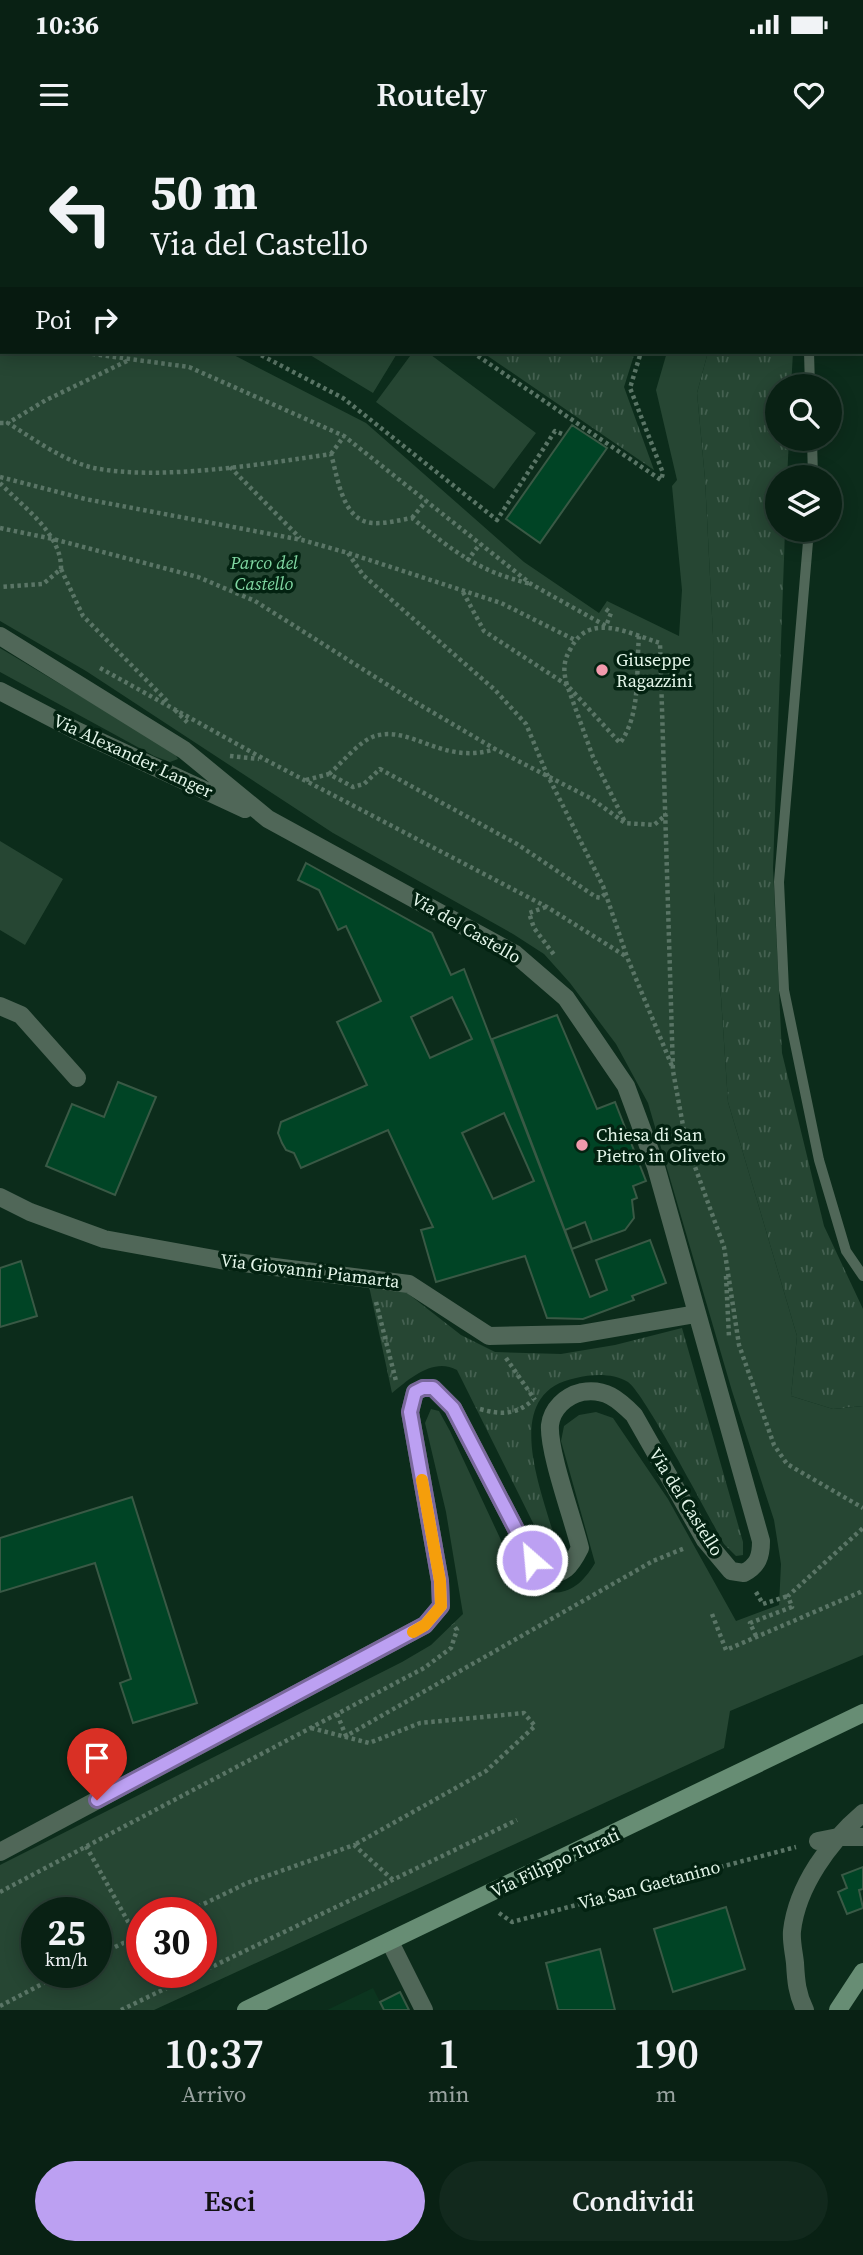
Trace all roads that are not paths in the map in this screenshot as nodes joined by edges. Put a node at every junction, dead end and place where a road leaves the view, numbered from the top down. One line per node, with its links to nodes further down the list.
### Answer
1 (809, 354): 2 (lane)
2 (810, 374)
3 (808, 542): 10 (lane)
4 (0, 636): 6 (street, Via del Castello)
5 (0, 691): 6 (street, Via Alexander Langer)
6 (268, 819): 11 (street, Via del Castello)
7 (0, 1006): 8 (street)
8 (77, 1077)
9 (0, 1197): 11 (street, Via Giovanni Piamarta)
10 (863, 1276)
11 (696, 1314): 17 (street, Via del Castello)
12 (863, 1713): 18 (main road, Via Filippo Turati)
13 (863, 1813): 14 (street)
14 (838, 1837): 15 (street); 16 (street); 22 (street)
15 (863, 1837)
16 (818, 1842)
17 (0, 1852)
18 (390, 1942): 20 (main road, Via Filippo Turati); 21 (street)
19 (863, 1972): 23 (main road)
20 (246, 2010)
21 (424, 2010)
22 (805, 2010)
23 (838, 2010)

